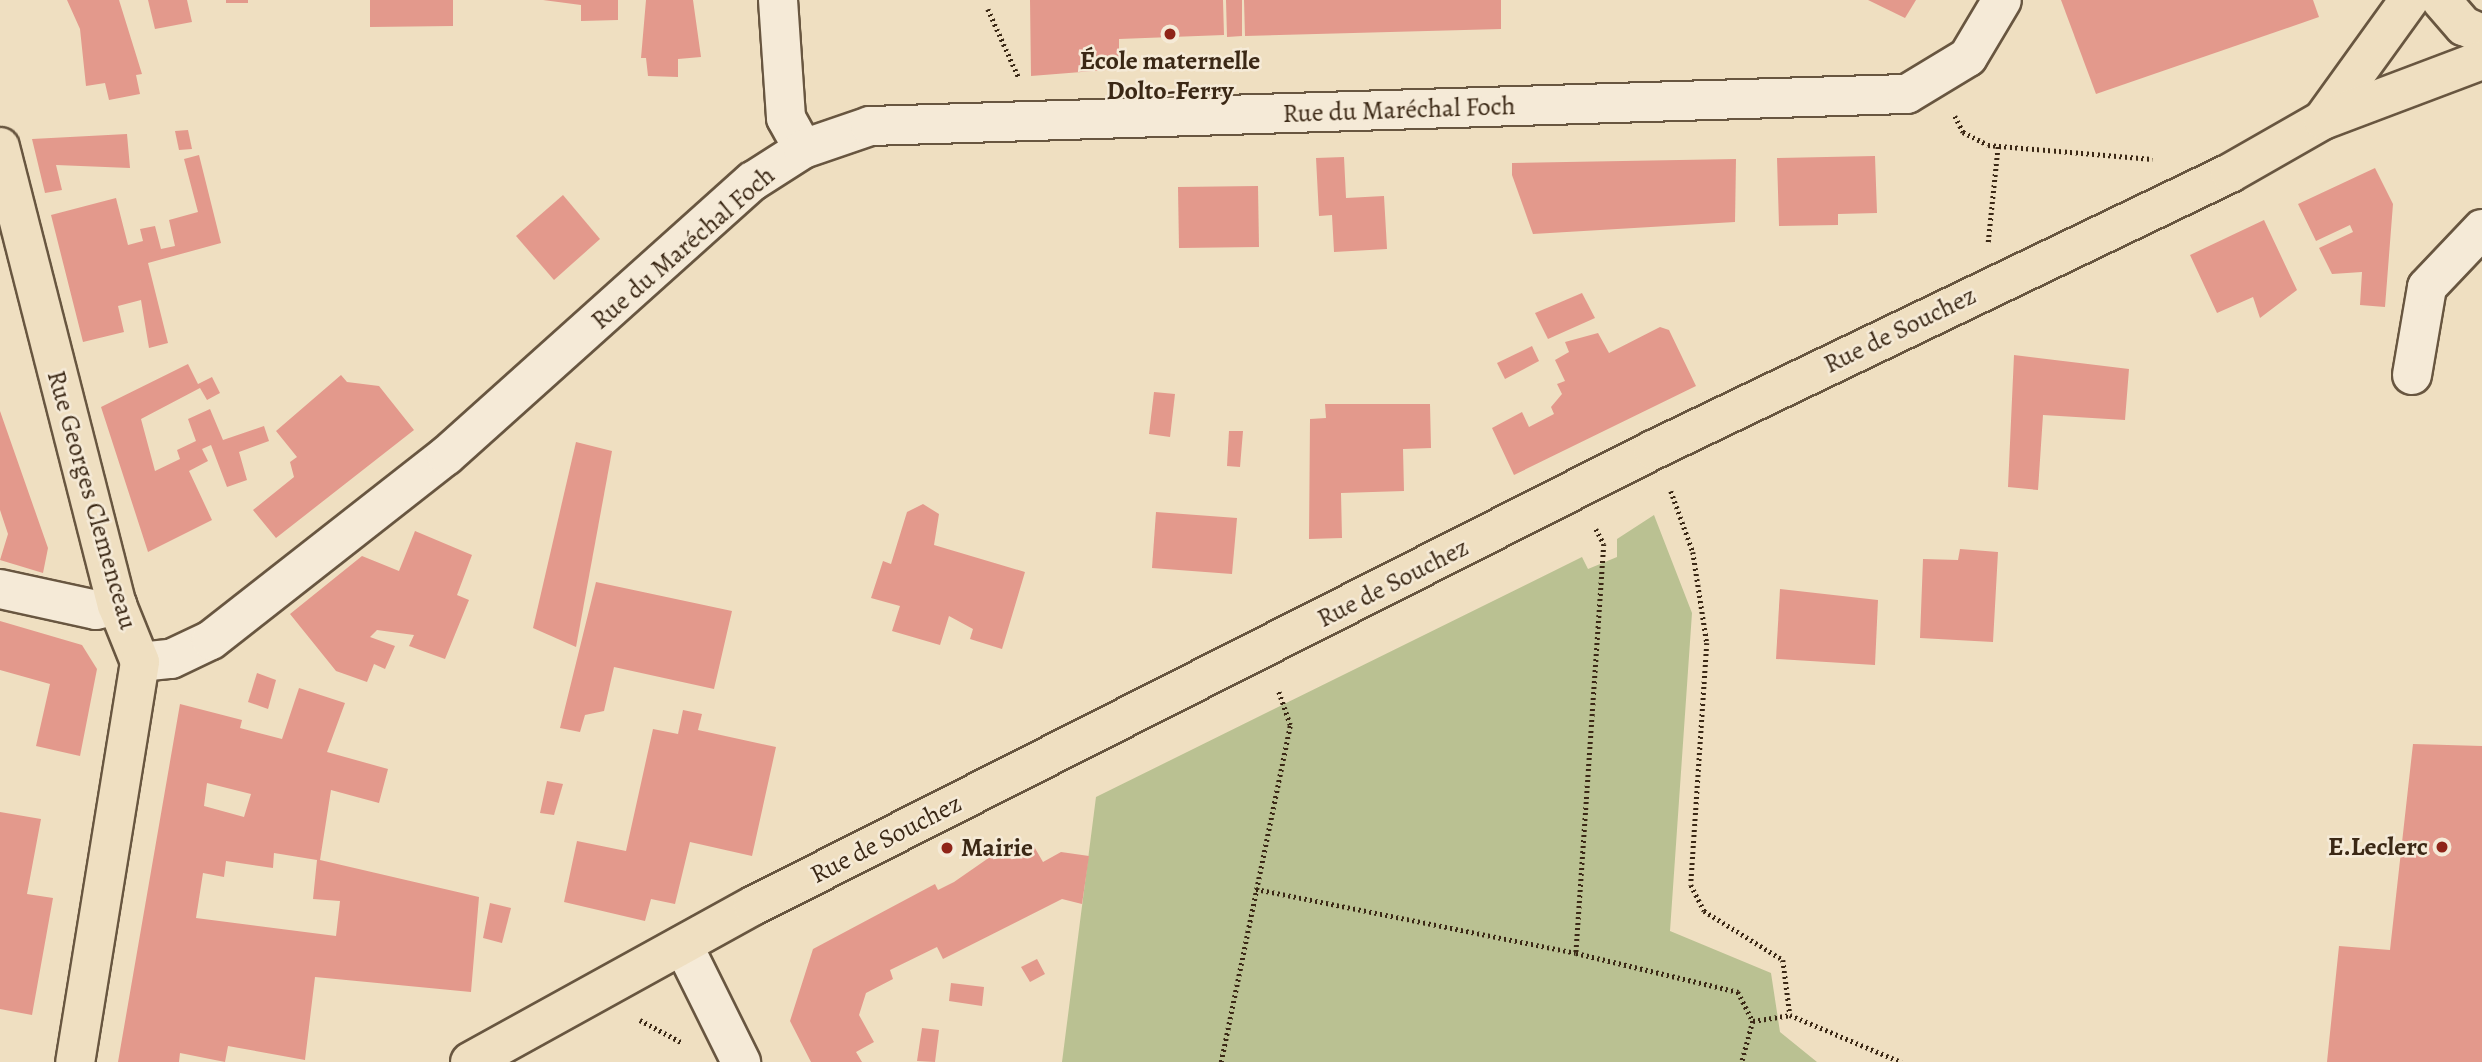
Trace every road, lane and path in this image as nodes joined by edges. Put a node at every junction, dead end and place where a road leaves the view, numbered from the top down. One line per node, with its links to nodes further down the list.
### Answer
1 (778, 0): 13 (street)
2 (2002, 0): 8 (street, Rue du Maréchal Foch)
3 (2409, 0): 9 (main road, Rue de Souchez)
4 (2441, 0): 6 (main road)
5 (988, 9): 10 (path)
6 (2482, 34)
7 (2482, 60): 9 (main road, Rue de Souchez)
8 (1939, 79): 10 (street, Rue du Maréchal Foch); 11 (path)
9 (2323, 120): 16 (main road, Rue de Souchez)
10 (1027, 122): 13 (street, Rue du Maréchal Foch)
11 (1998, 145): 14 (path); 16 (path)
12 (0, 147): 21 (main road, Rue Georges Clemenceau)
13 (803, 149): 23 (street, Rue du Maréchal Foch)
14 (2160, 158)
15 (2482, 229): 17 (street)
16 (1982, 289): 18 (main road, Rue de Souchez)
17 (2412, 375)
18 (1653, 450): 19 (main road, Rue de Souchez); 28 (path)
19 (1576, 491): 22 (main road, Rue de Souchez); 26 (path)
20 (0, 589): 21 (street)
21 (117, 605): 23 (main road, Rue Georges Clemenceau)
22 (1264, 648): 24 (path); 25 (main road, Rue de Souchez)
23 (140, 662): 31 (main road, Rue Georges Clemenceau)
24 (1256, 889): 26 (path); 34 (path)
25 (682, 945): 27 (main road, Rue de Souchez); 33 (street)
26 (1576, 953): 29 (path)
27 (619, 978): 30 (path); 32 (main road, Rue de Souchez)
28 (1790, 1015): 29 (path); 36 (path)
29 (1754, 1021): 35 (path)
30 (693, 1048)
31 (75, 1062)
32 (470, 1062)
33 (741, 1062)
34 (1221, 1062)
35 (1742, 1062)
36 (1901, 1062)

